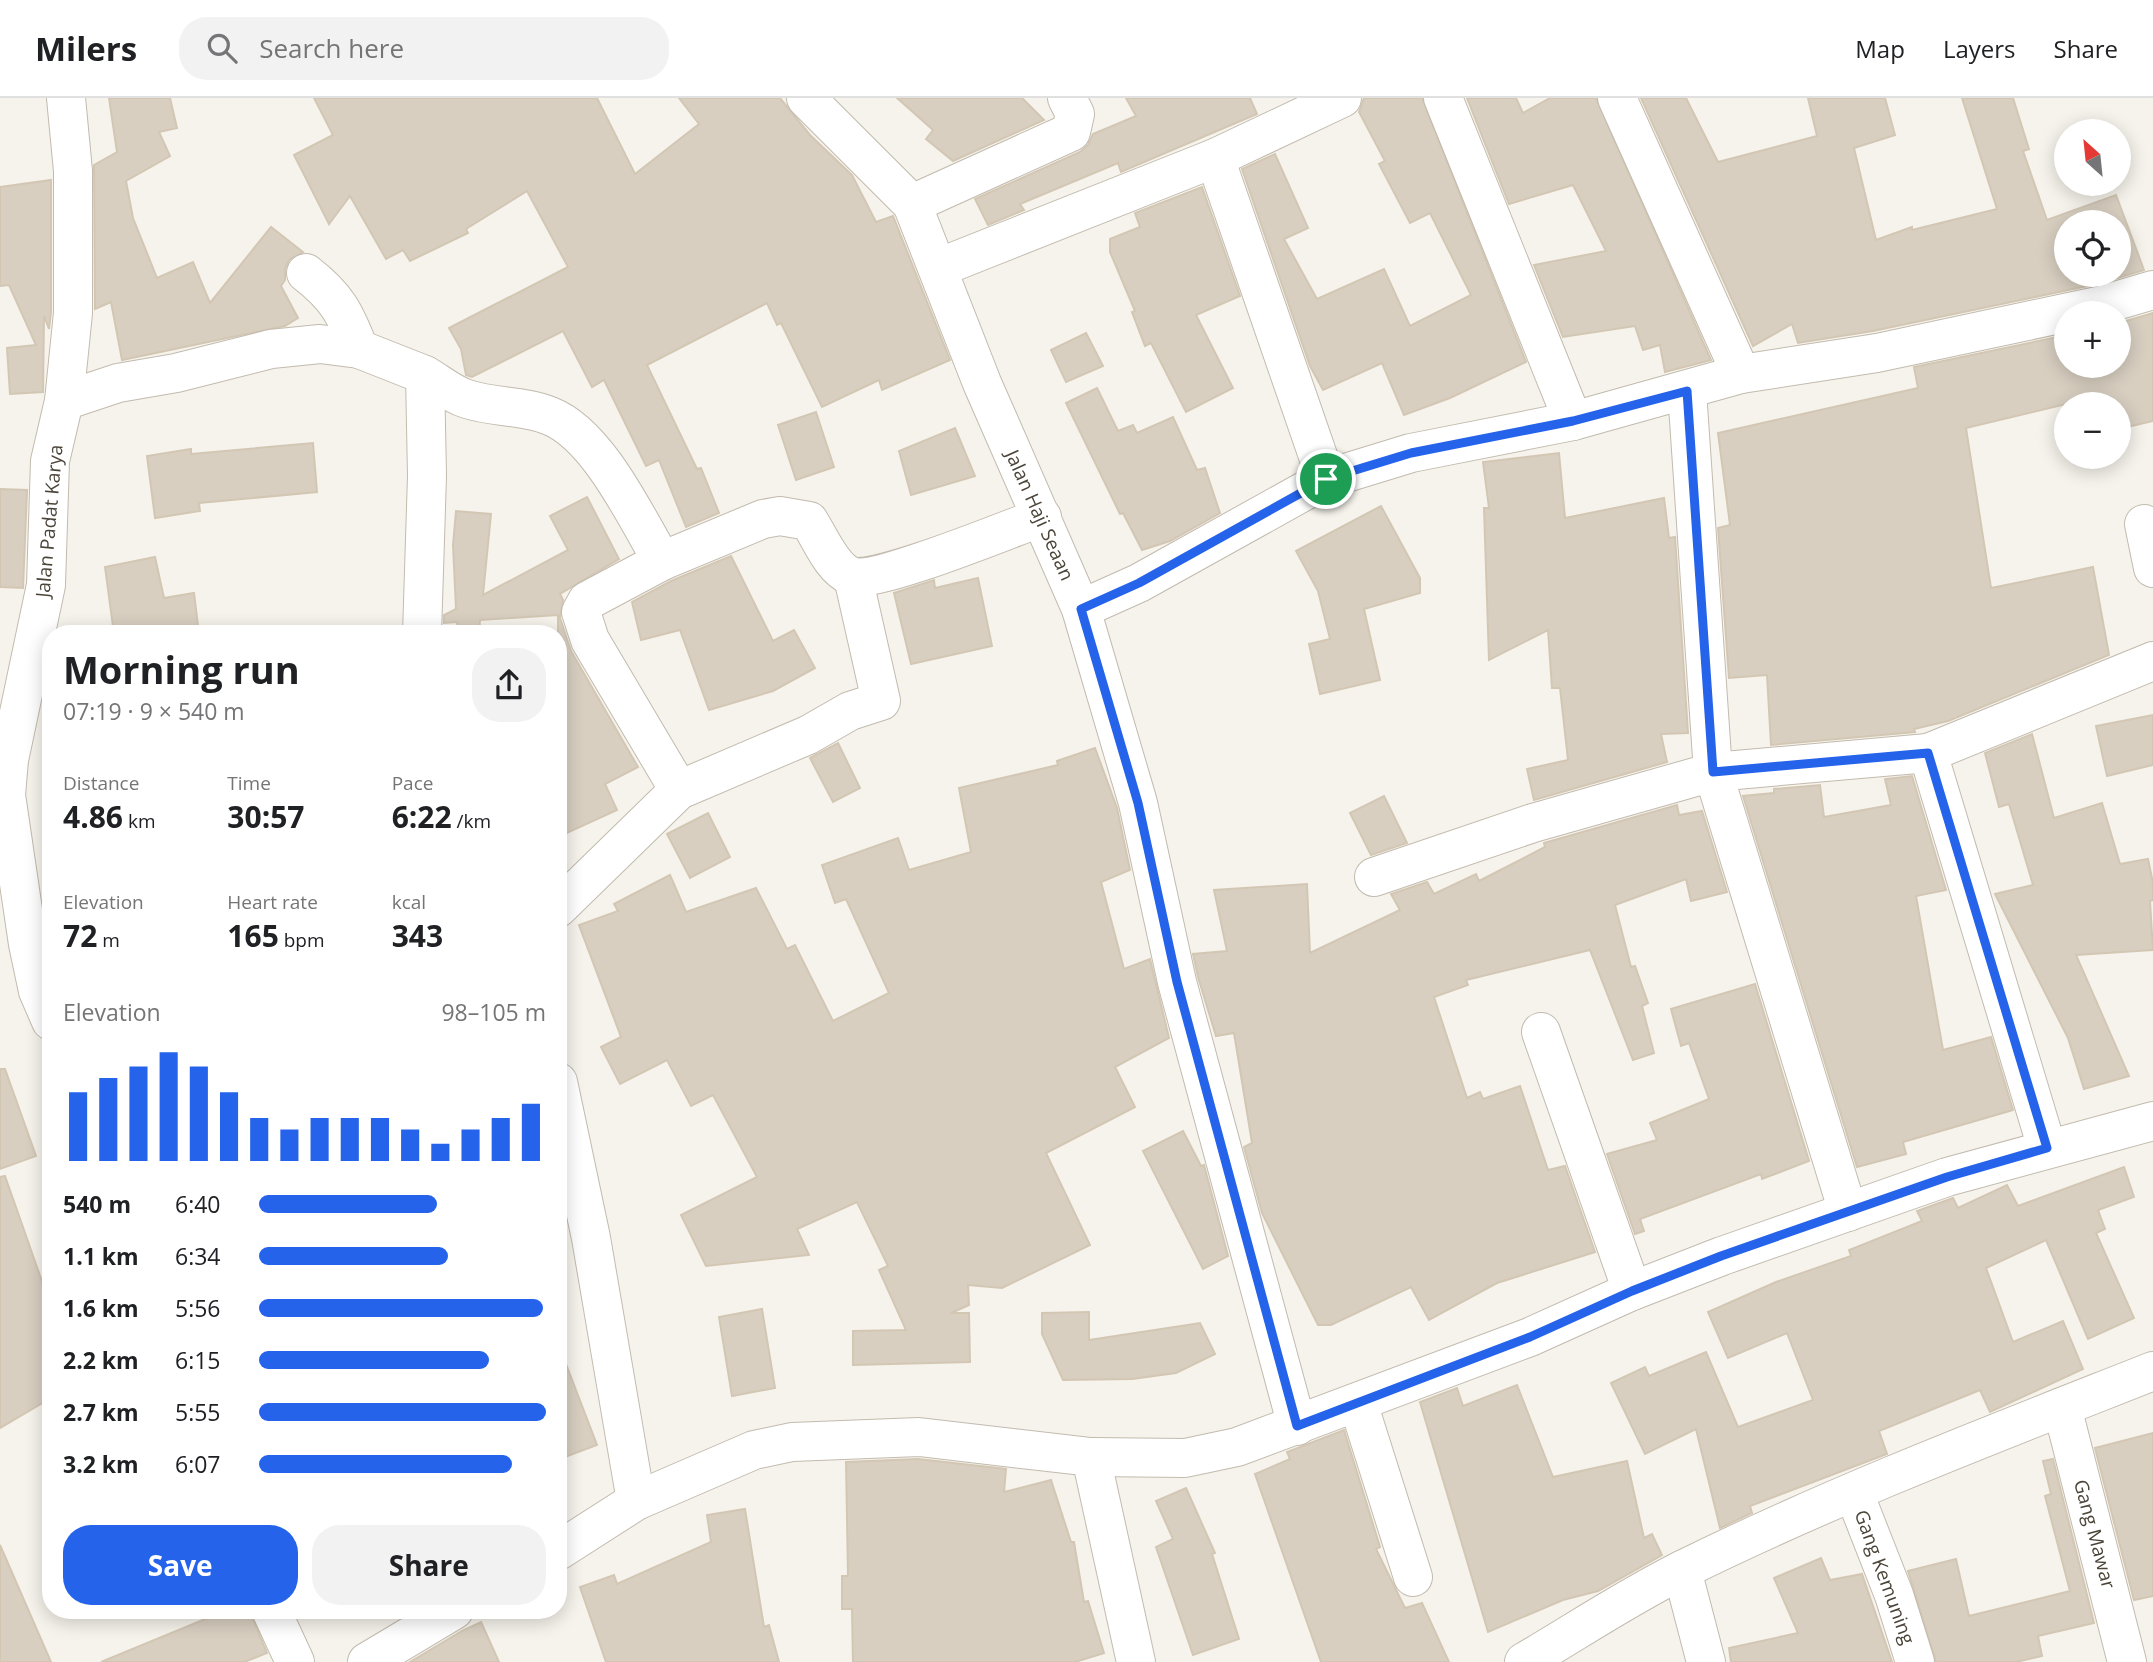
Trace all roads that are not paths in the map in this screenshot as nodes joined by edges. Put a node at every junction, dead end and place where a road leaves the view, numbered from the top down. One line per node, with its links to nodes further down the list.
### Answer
1 (66, 98): 16 (street, Jalan Padat Karya)
2 (806, 98): 8 (street, Jalan Haji Seaan)
3 (1067, 98): 8 (street)
4 (1342, 98): 7 (street)
5 (1443, 98): 17 (street)
6 (1617, 98): 13 (street)
7 (1215, 158): 9 (street); 18 (street)
8 (912, 204): 9 (street, Jalan Haji Seaan)
9 (938, 268): 19 (street, Jalan Haji Seaan)
10 (306, 273): 12 (street)
11 (2153, 290): 13 (street)
12 (359, 349): 14 (street); 16 (street)
13 (1741, 374): 15 (street)
14 (425, 375): 21 (street); 25 (street)
15 (1687, 391): 17 (street); 28 (street)
16 (64, 401): 32 (street, Jalan Padat Karya)
17 (1573, 421): 18 (street)
18 (1326, 479): 24 (street)
19 (1042, 517): 23 (street); 24 (street, Jalan Haji Seaan)
20 (2144, 524): 22 (street)
21 (662, 561): 23 (street); 29 (street)
22 (2153, 568)
23 (853, 577): 29 (street)
24 (1081, 609): 44 (street, Jalan Haji Seaan)
25 (422, 625)
26 (2153, 661): 27 (street)
27 (1928, 753): 28 (street); 38 (street)
28 (1713, 772): 30 (street); 39 (street)
29 (679, 790): 31 (street)
30 (1374, 877)
31 (567, 899)
32 (10, 909): 33 (street, Jalan Padat Karya)
33 (39, 943): 34 (street, Jalan Padat Karya)
34 (42, 1000)
35 (1541, 1032): 40 (street)
36 (2153, 1121): 38 (street)
37 (567, 1125): 47 (street)
38 (2047, 1148): 39 (street)
39 (1848, 1213): 40 (street)
40 (1632, 1291): 42 (street)
41 (2153, 1371): 43 (street)
42 (1358, 1403): 44 (street); 50 (street)
43 (2062, 1407): 46 (street); 59 (street, Gang Mawar)
44 (1297, 1426): 45 (street)
45 (1091, 1457): 47 (street); 55 (street)
46 (1854, 1493): 49 (street); 58 (street, Gang Kemuning)
47 (636, 1501): 48 (street)
48 (567, 1545)
49 (1682, 1570): 56 (street); 57 (street)
50 (1413, 1577)
51 (275, 1619): 54 (street)
52 (441, 1619): 53 (street)
53 (388, 1656)
54 (295, 1662)
55 (1136, 1662)
56 (1524, 1662)
57 (1706, 1662)
58 (1914, 1662)
59 (2127, 1662)

